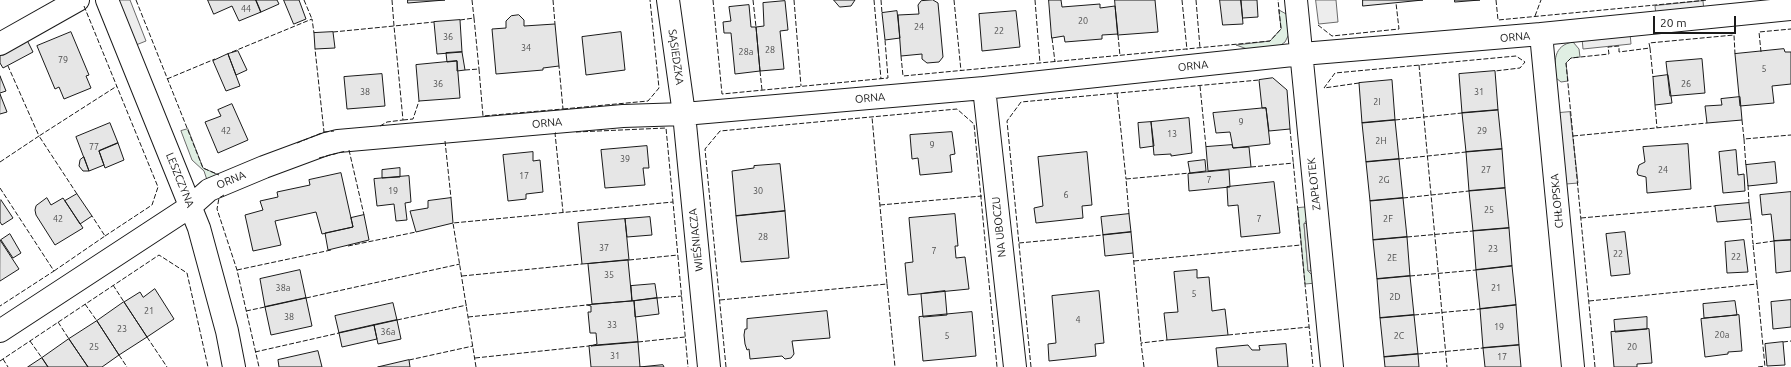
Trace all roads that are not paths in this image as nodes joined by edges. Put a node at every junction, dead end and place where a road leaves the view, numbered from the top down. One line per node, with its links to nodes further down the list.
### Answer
1 (78, 0): 7 (street)
2 (107, 0): 11 (street, LESZCZYNA)
3 (668, 0): 10 (street, SĄSIEDZKA)
4 (1296, 0): 8 (street, ZAPŁOTEK)
5 (1791, 9): 6 (street, ORNA)
6 (1541, 34): 8 (street, ORNA); 17 (street, CHŁOPSKA)
7 (0, 44)
8 (1302, 54): 9 (street, ORNA); 16 (street, ZAPŁOTEK)
9 (984, 88): 10 (street, ORNA); 15 (street, NA UBOCZU)
10 (684, 114): 11 (street, ORNA); 14 (street, WIEŚNIACZA)
11 (191, 206): 12 (street, ORNA); 13 (street, LESZCZYNA)
12 (0, 331)
13 (234, 367)
14 (709, 367)
15 (1015, 367)
16 (1332, 367)
17 (1573, 367)

